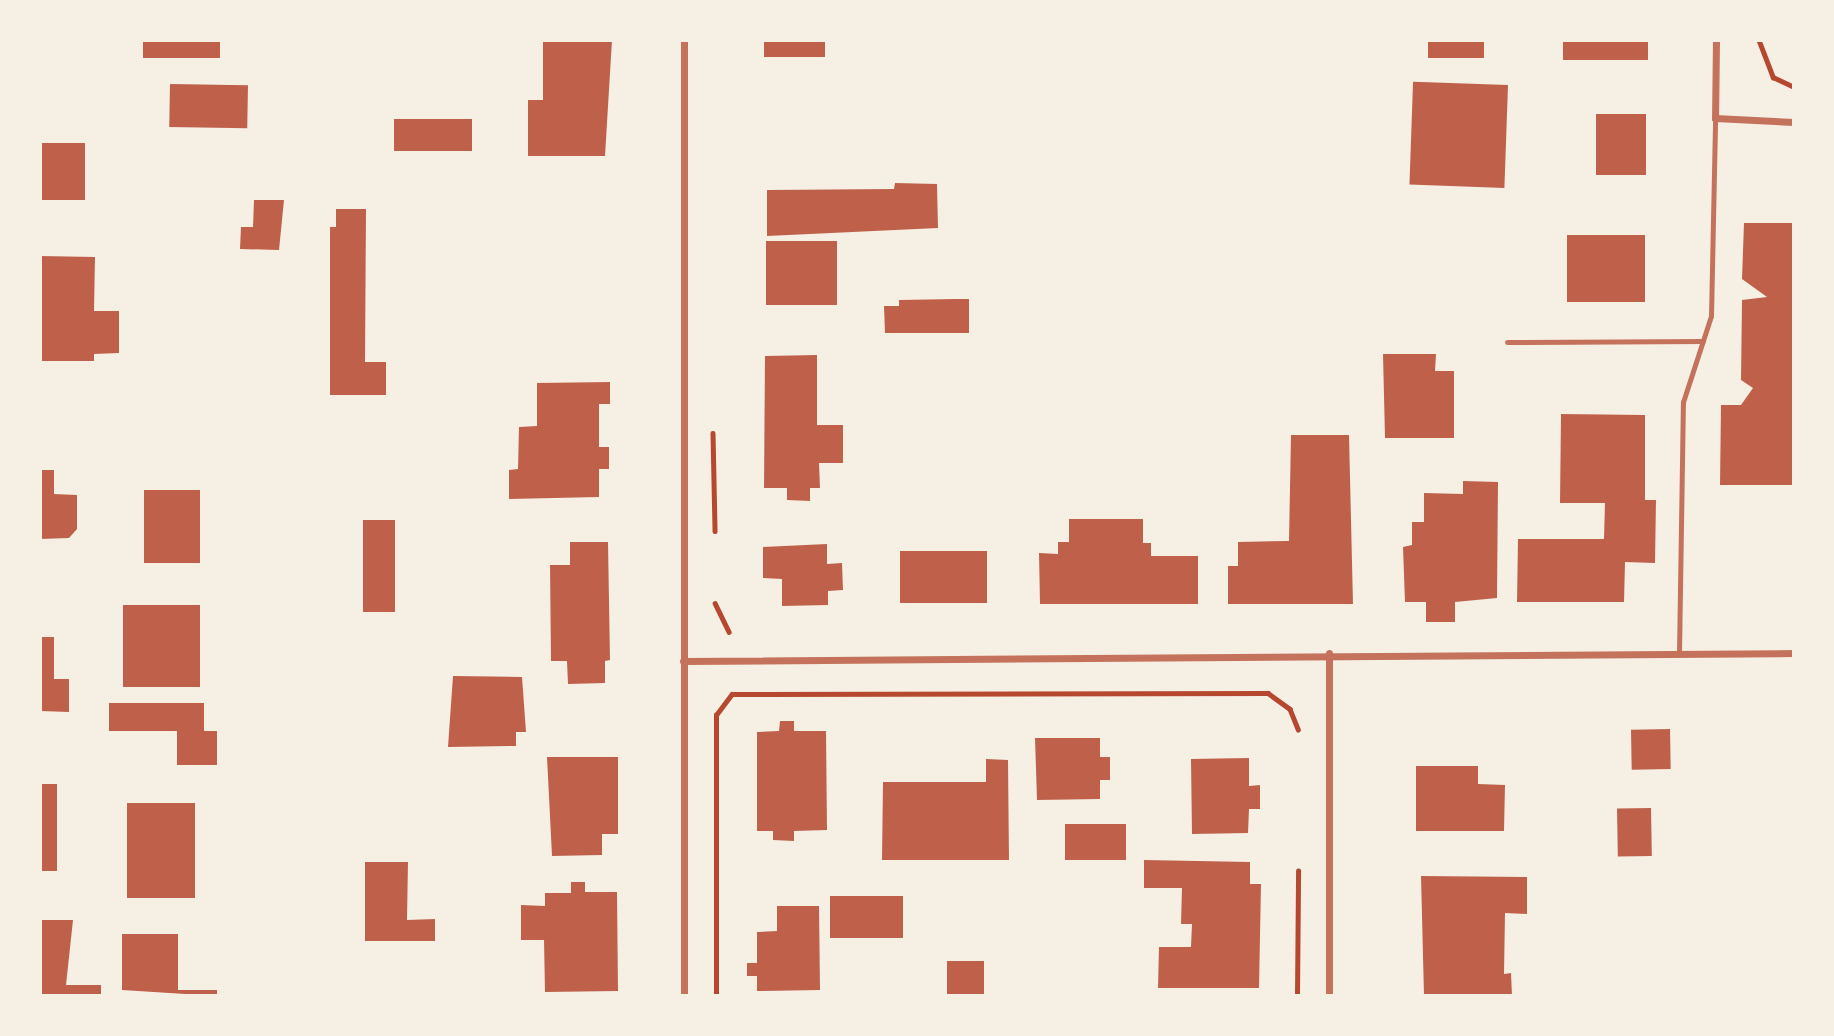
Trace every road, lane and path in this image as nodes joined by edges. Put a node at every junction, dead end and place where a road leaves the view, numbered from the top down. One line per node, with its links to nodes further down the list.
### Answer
1 (684, 40): 9 (street)
2 (1716, 40): 5 (street)
3 (1759, 40): 4 (path)
4 (1794, 87)
5 (1715, 118): 6 (street); 7 (lane)
6 (1794, 122)
7 (1703, 341): 8 (lane); 14 (lane)
8 (1507, 342)
9 (684, 433): 10 (path); 16 (street)
10 (715, 544)
11 (714, 599): 12 (path)
12 (744, 638)
13 (1329, 653): 14 (street); 16 (street); 22 (street)
14 (1679, 653): 15 (street)
15 (1794, 653)
16 (683, 661): 19 (street)
17 (1298, 740): 20 (path)
18 (1298, 861): 21 (path)
19 (684, 996)
20 (716, 996)
21 (1297, 996)
22 (1329, 996)

